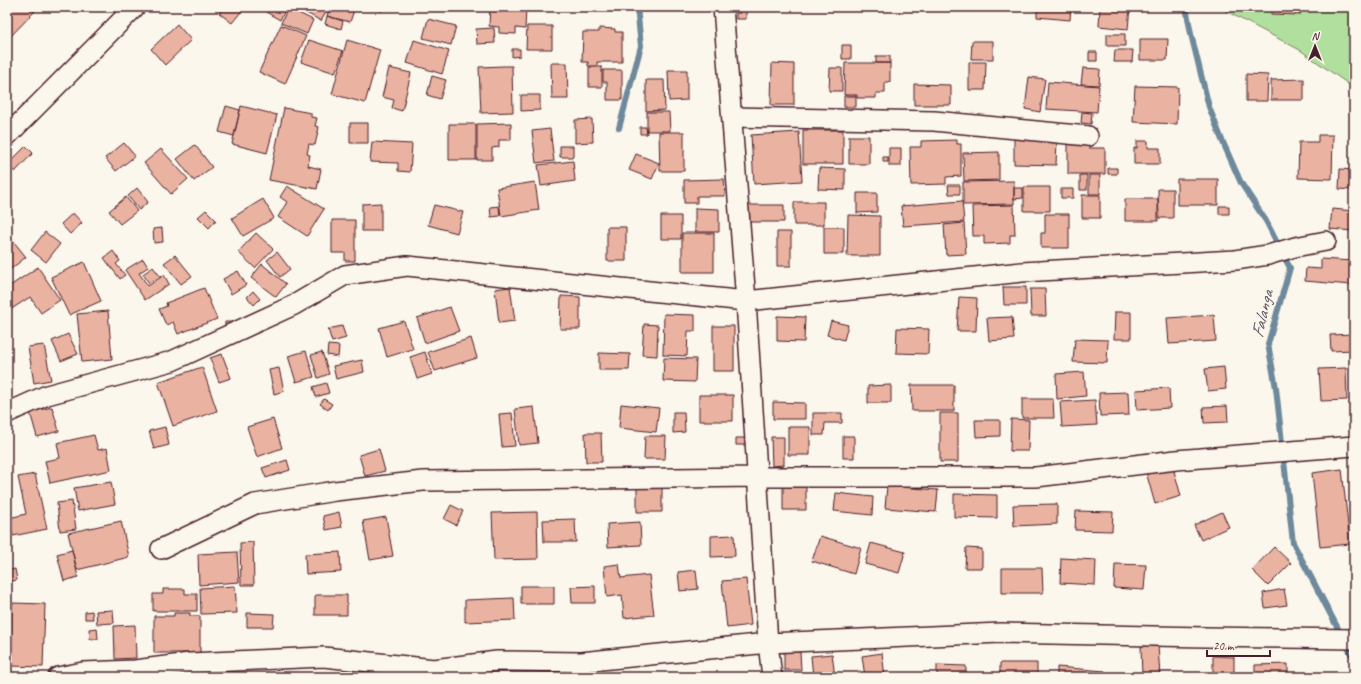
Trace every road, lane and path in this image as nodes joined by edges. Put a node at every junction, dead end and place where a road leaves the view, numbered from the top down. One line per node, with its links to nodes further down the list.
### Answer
1 (135, 7): 4 (street)
2 (723, 7): 3 (street)
3 (732, 117): 5 (street); 7 (street)
4 (7, 136)
5 (1088, 136)
6 (1326, 241): 7 (street)
7 (746, 301): 8 (street); 10 (street)
8 (7, 413)
9 (1354, 446): 10 (street)
10 (758, 477): 11 (street); 13 (street)
11 (161, 549)
12 (1354, 639): 13 (street)
13 (768, 643): 14 (street); 15 (street)
14 (58, 677)
15 (772, 677)

